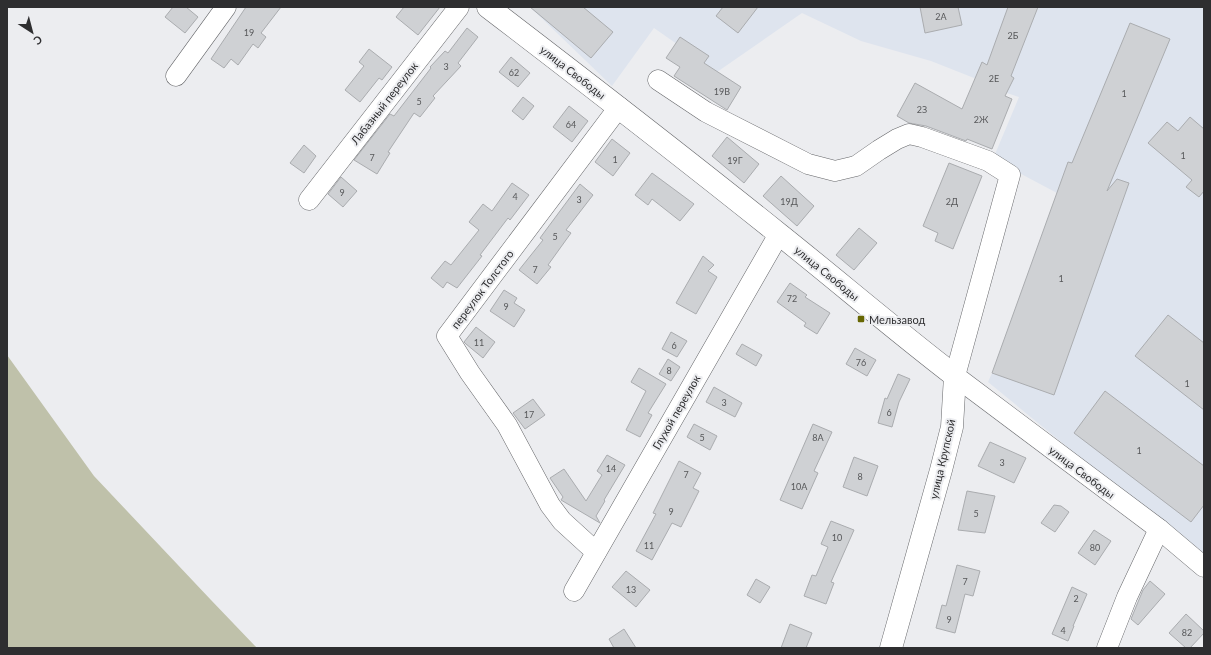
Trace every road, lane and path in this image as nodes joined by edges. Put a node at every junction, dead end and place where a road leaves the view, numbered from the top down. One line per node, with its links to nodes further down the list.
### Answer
1 (226, 7): 4 (street)
2 (459, 7): 7 (street, Лабазный переулок)
3 (490, 7): 6 (main road, улица Свободы)
4 (176, 76)
5 (658, 80): 9 (street, улица Крупской)
6 (619, 107): 8 (main road, улица Свободы); 11 (street, переулок Толстого)
7 (309, 200)
8 (779, 234): 9 (main road, улица Свободы); 11 (street, Глухой переулок)
9 (955, 376): 10 (street, улица Свободы); 14 (main road, улица Крупской)
10 (1159, 529): 12 (street, улица Свободы); 15 (street)
11 (596, 552): 13 (street, Глухой переулок)
12 (1204, 567)
13 (574, 591)
14 (890, 648)
15 (1106, 648)

